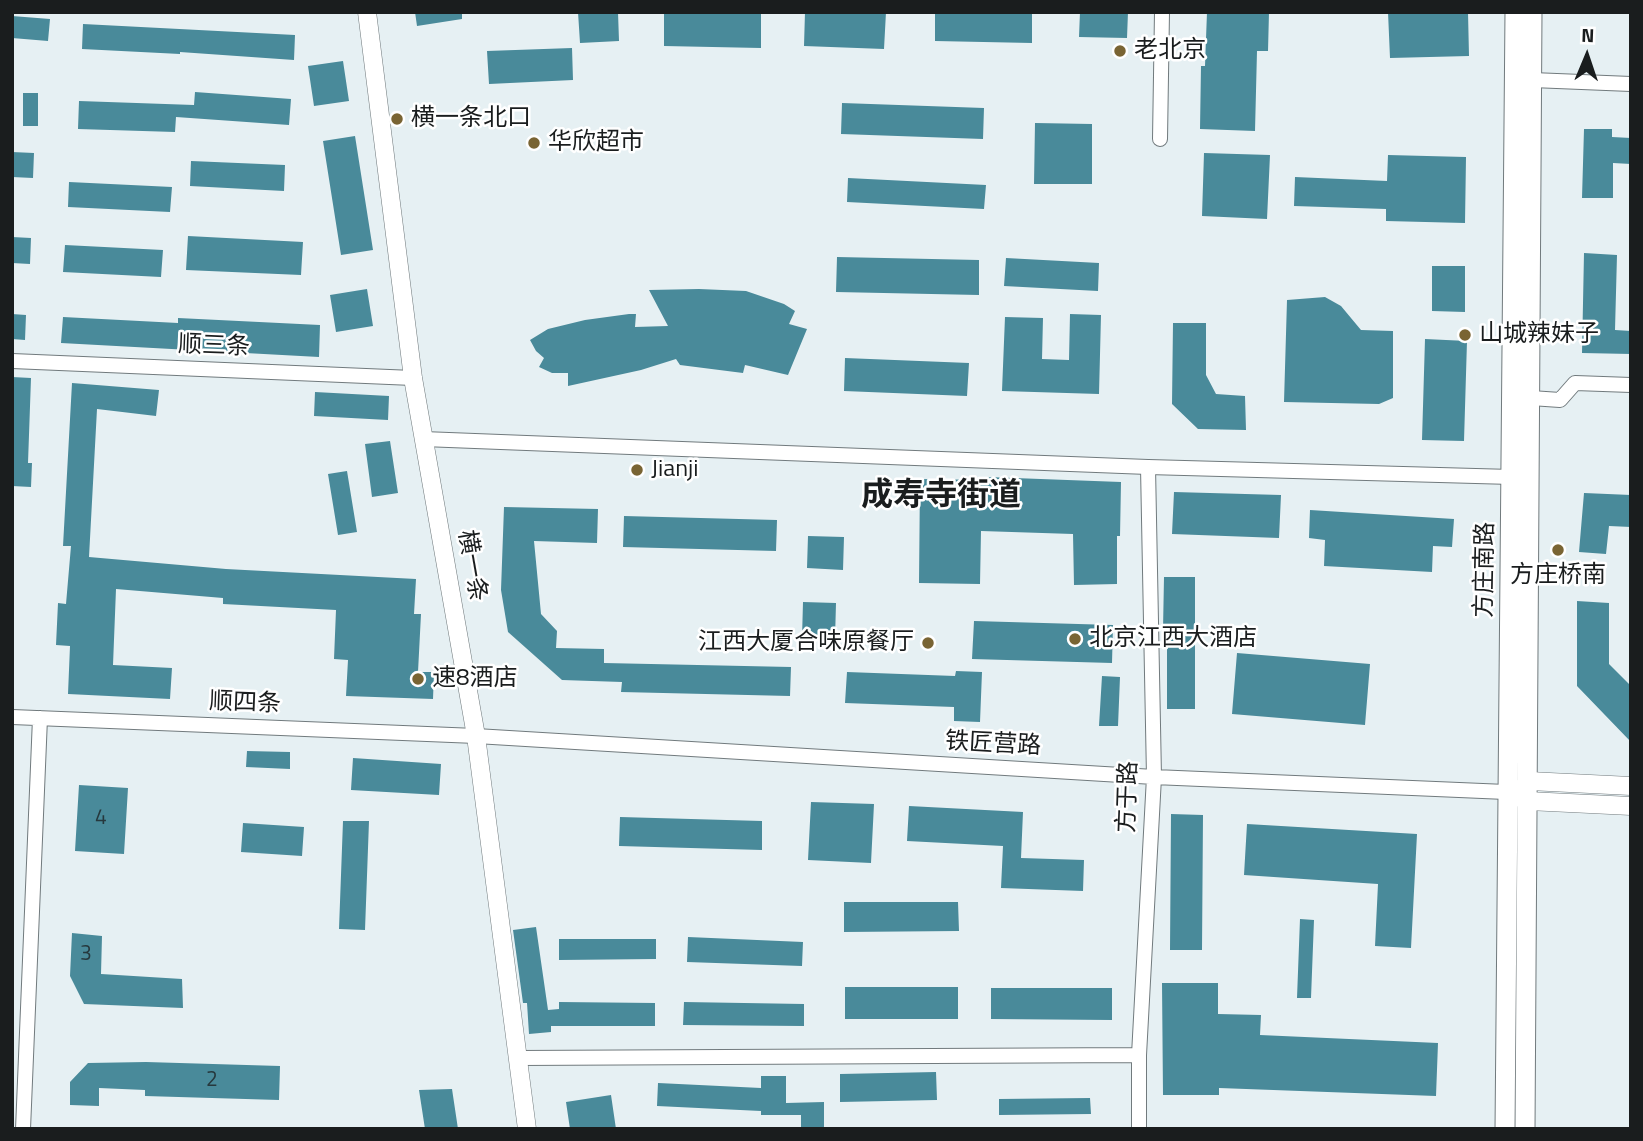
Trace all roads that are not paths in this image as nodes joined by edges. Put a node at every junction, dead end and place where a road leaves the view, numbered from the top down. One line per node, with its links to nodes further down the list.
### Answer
1 (367, 12): 9 (street, 横一条)
2 (1162, 12): 7 (street)
3 (1515, 12): 14 (main road, 方庄南路)
4 (1532, 12): 5 (main road, 方庄南路)
5 (1532, 80): 6 (street); 11 (main road, 方庄南路)
6 (1631, 84)
7 (1160, 139)
8 (12, 361): 9 (street, 顺三条)
9 (413, 378): 12 (street, 横一条)
10 (1631, 385): 11 (street)
11 (1531, 398): 20 (main road, 方庄南路)
12 (423, 439): 13 (street); 17 (street, 横一条)
13 (1148, 467): 14 (street); 18 (street, 方于路)
14 (1513, 477): 21 (main road, 方庄南路)
15 (12, 717): 16 (street, 顺四条)
16 (40, 718): 17 (street, 顺四条); 24 (street)
17 (476, 736): 18 (street, 铁匠营路); 26 (street, 横一条)
18 (1154, 777): 21 (street, 铁匠营路); 25 (street, 方于路)
19 (1631, 786): 20 (street)
20 (1529, 791): 21 (street); 22 (street); 31 (main road, 方庄南路)
21 (1506, 792): 30 (main road, 方庄南路)
22 (1631, 806)
23 (12, 1031): 24 (street)
24 (28, 1032): 27 (street)
25 (1139, 1055): 26 (street); 29 (street, 方于路)
26 (518, 1058): 28 (street, 横一条)
27 (23, 1129)
28 (527, 1129)
29 (1139, 1129)
30 (1505, 1129)
31 (1525, 1129)

